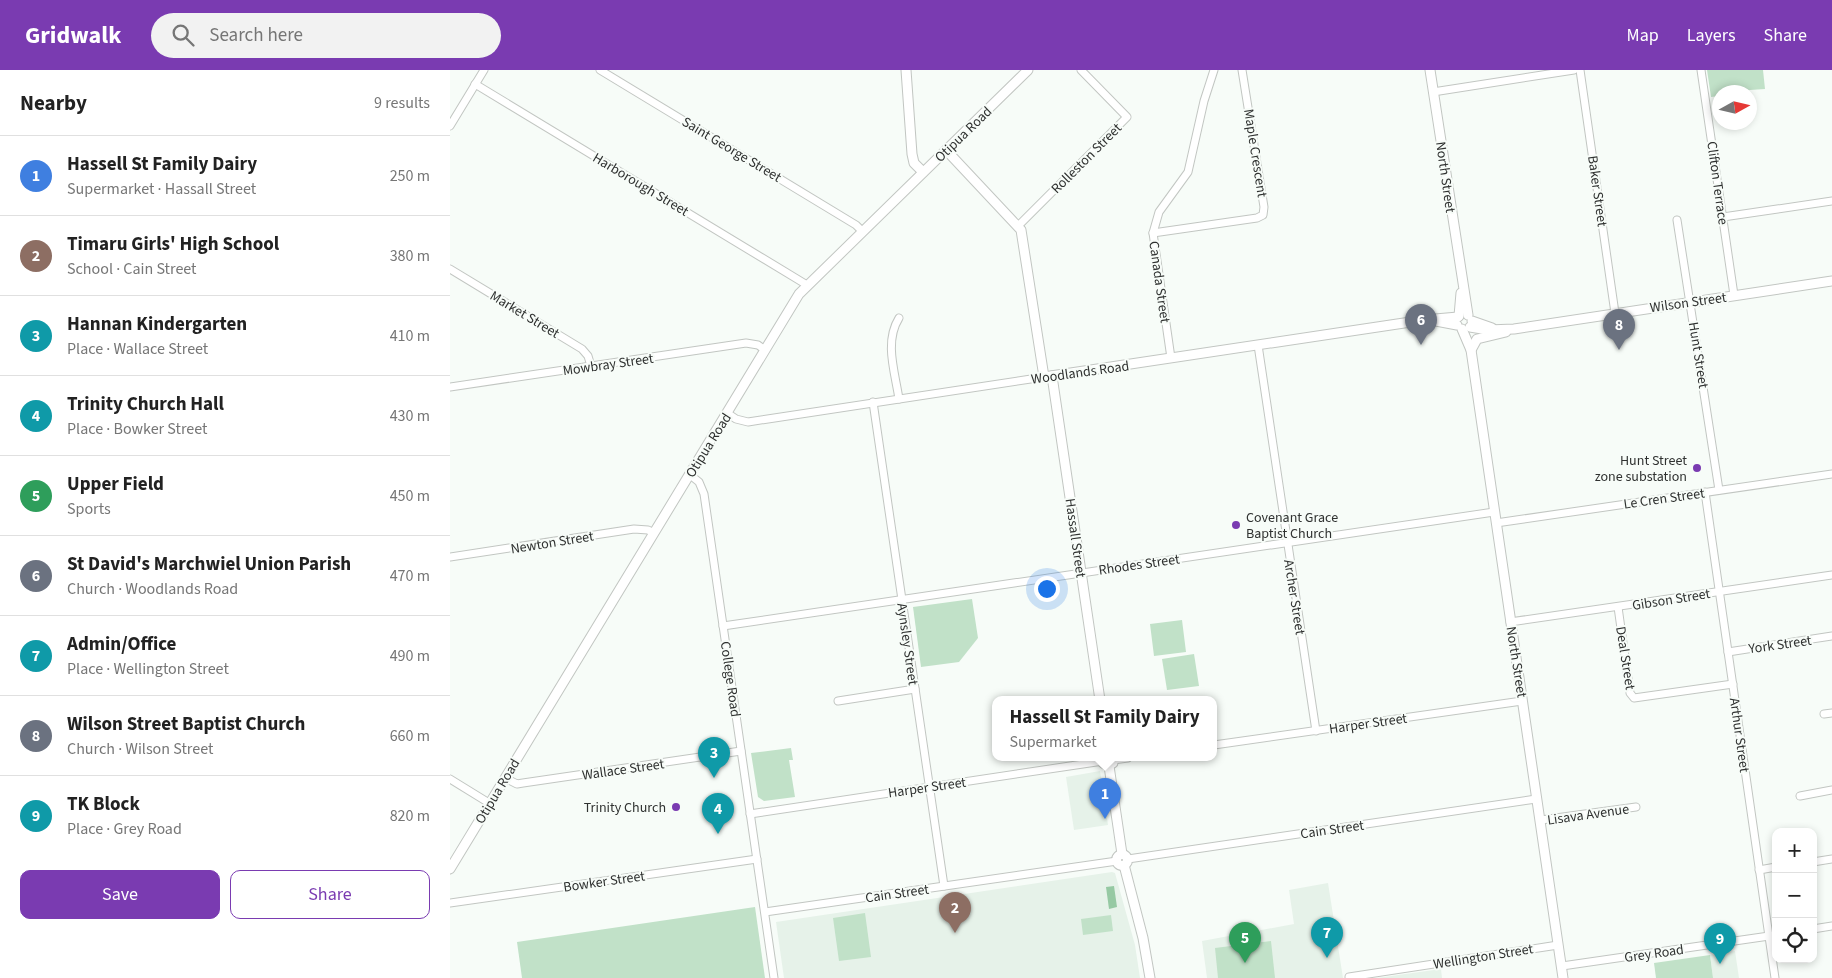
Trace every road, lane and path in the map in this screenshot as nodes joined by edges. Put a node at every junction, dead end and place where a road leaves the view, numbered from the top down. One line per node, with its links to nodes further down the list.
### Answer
1 (484, 70): 12 (street)
2 (600, 70): 21 (street, Saint George Street)
3 (906, 70): 16 (street)
4 (1028, 70): 15 (street, Otipua Road)
5 (1081, 70): 20 (street, Rolleston Street)
6 (1214, 70): 22 (street, Canada Street)
7 (1242, 70): 22 (street, Maple Crescent)
8 (1430, 70): 13 (street, North Street)
9 (1574, 70): 13 (street)
10 (1580, 70): 28 (street, Baker Street)
11 (1701, 70): 18 (street, Clifton Terrace)
12 (475, 84): 14 (street); 25 (street, Harborough Street)
13 (1433, 92): 30 (street, North Street)
14 (450, 126)
15 (946, 150): 16 (street, Otipua Road); 20 (street, Hassall Street)
16 (923, 172): 21 (street, Otipua Road)
17 (1832, 201): 18 (street)
18 (1723, 217): 26 (street, Clifton Terrace)
19 (1677, 220): 27 (street, Hunt Street)
20 (1019, 225): 37 (street, Hassall Street)
21 (862, 231): 25 (street, Otipua Road)
22 (1153, 233): 35 (street, Canada Street)
23 (450, 269): 36 (street, Market Street)
24 (1832, 281): 26 (street, Wilson Street)
25 (807, 285): 34 (street, Otipua Road)
26 (1734, 295): 27 (street, Wilson Street)
27 (1690, 302): 28 (street, Wilson Street); 44 (street, Hunt Street)
28 (1616, 313): 31 (street, Wilson Street)
29 (899, 318): 39 (street)
30 (1464, 322): 31 (street, Wilson Street); 32 (street, Woodlands Road); 33 (street, North Street)
31 (1514, 329): 33 (street, Wilson Street)
32 (1258, 345): 35 (street, Woodlands Road); 49 (street, Archer Street)
33 (1471, 348): 46 (street, North Street)
34 (765, 350): 36 (street, Mowbray Street); 41 (street, Otipua Road)
35 (1171, 358): 37 (street, Woodlands Road)
36 (590, 366): 38 (street, Mowbray Street)
37 (1048, 376): 39 (street, Woodlands Road); 51 (street, Hassall Street)
38 (450, 387)
39 (898, 399): 40 (street, Woodlands Road)
40 (873, 402): 41 (street, Woodlands Road); 54 (street, Aynsley Street)
41 (727, 413): 42 (street, Otipua Road)
42 (690, 474): 48 (street, Otipua Road); 57 (street, College Road)
43 (1832, 474): 44 (street, Le Cren Street)
44 (1719, 490): 45 (street, Le Cren Street)
45 (1705, 492): 47 (street, Le Cren Street); 53 (street, Arthur Street)
46 (1494, 512): 47 (street, North Street); 49 (street, Rhodes Street)
47 (1496, 523): 56 (street, North Street)
48 (654, 533): 50 (street, Newton Street); 69 (street, Otipua Road)
49 (1287, 542): 51 (street, Rhodes Street); 65 (street, Archer Street)
50 (450, 557)
51 (1081, 572): 54 (street, Rhodes Street); 62 (street, Hassall Street)
52 (1832, 575): 53 (street, Gibson Street)
53 (1719, 592): 55 (street, Gibson Street); 59 (street, Arthur Street)
54 (902, 598): 57 (street, Rhodes Street); 61 (street, Aynsley Street)
55 (1618, 607): 56 (street, Gibson Street); 60 (street, Deal Street)
56 (1510, 622): 63 (street, North Street)
57 (723, 626): 67 (street, College Road)
58 (1832, 636): 59 (street, York Street)
59 (1728, 652): 60 (street, Arthur Street)
60 (1733, 684): 85 (street, Arthur Street)
61 (915, 689): 64 (street); 71 (street, Aynsley Street)
62 (1099, 696)
63 (1522, 700): 65 (street, Harper Street); 74 (street, North Street)
64 (838, 701)
65 (1316, 731): 66 (street, Harper Street)
66 (1217, 745)
67 (742, 751): 69 (street, Wallace Street); 77 (street, College Road)
68 (1108, 761): 71 (street, Harper Street); 81 (street)
69 (505, 778): 75 (street, Otipua Road)
70 (450, 780): 75 (street)
71 (929, 787): 77 (street, Harper Street); 86 (street, Aynsley Street)
72 (1832, 790): 73 (street)
73 (1800, 796)
74 (1536, 799): 78 (street, North Street); 81 (street, Cain Street)
75 (489, 804): 84 (street, Otipua Road)
76 (1636, 807): 78 (street, Lisava Avenue)
77 (750, 814): 79 (street, College Road)
78 (1540, 820): 92 (street, North Street)
79 (757, 859): 87 (street, Bowker Street); 88 (street, College Road)
80 (1832, 859): 82 (street)
81 (1123, 860): 86 (street, Cain Street); 97 (street)
82 (1817, 861)
83 (1772, 868): 85 (street)
84 (450, 869)
85 (1759, 870): 91 (street, Arthur Street)
86 (944, 886): 88 (street, Cain Street)
87 (450, 903)
88 (765, 912): 96 (street, College Road)
89 (1832, 926): 90 (street)
90 (1817, 928)
91 (1772, 935): 94 (street, Grey Road)
92 (1558, 945): 94 (street, North Street); 95 (street, Wellington Street)
93 (1773, 963): 99 (street, Arthur Street)
94 (1562, 966): 98 (street, North Street)
95 (1349, 977)
96 (774, 978)
97 (1150, 978)
98 (1563, 978)
99 (1774, 978)

